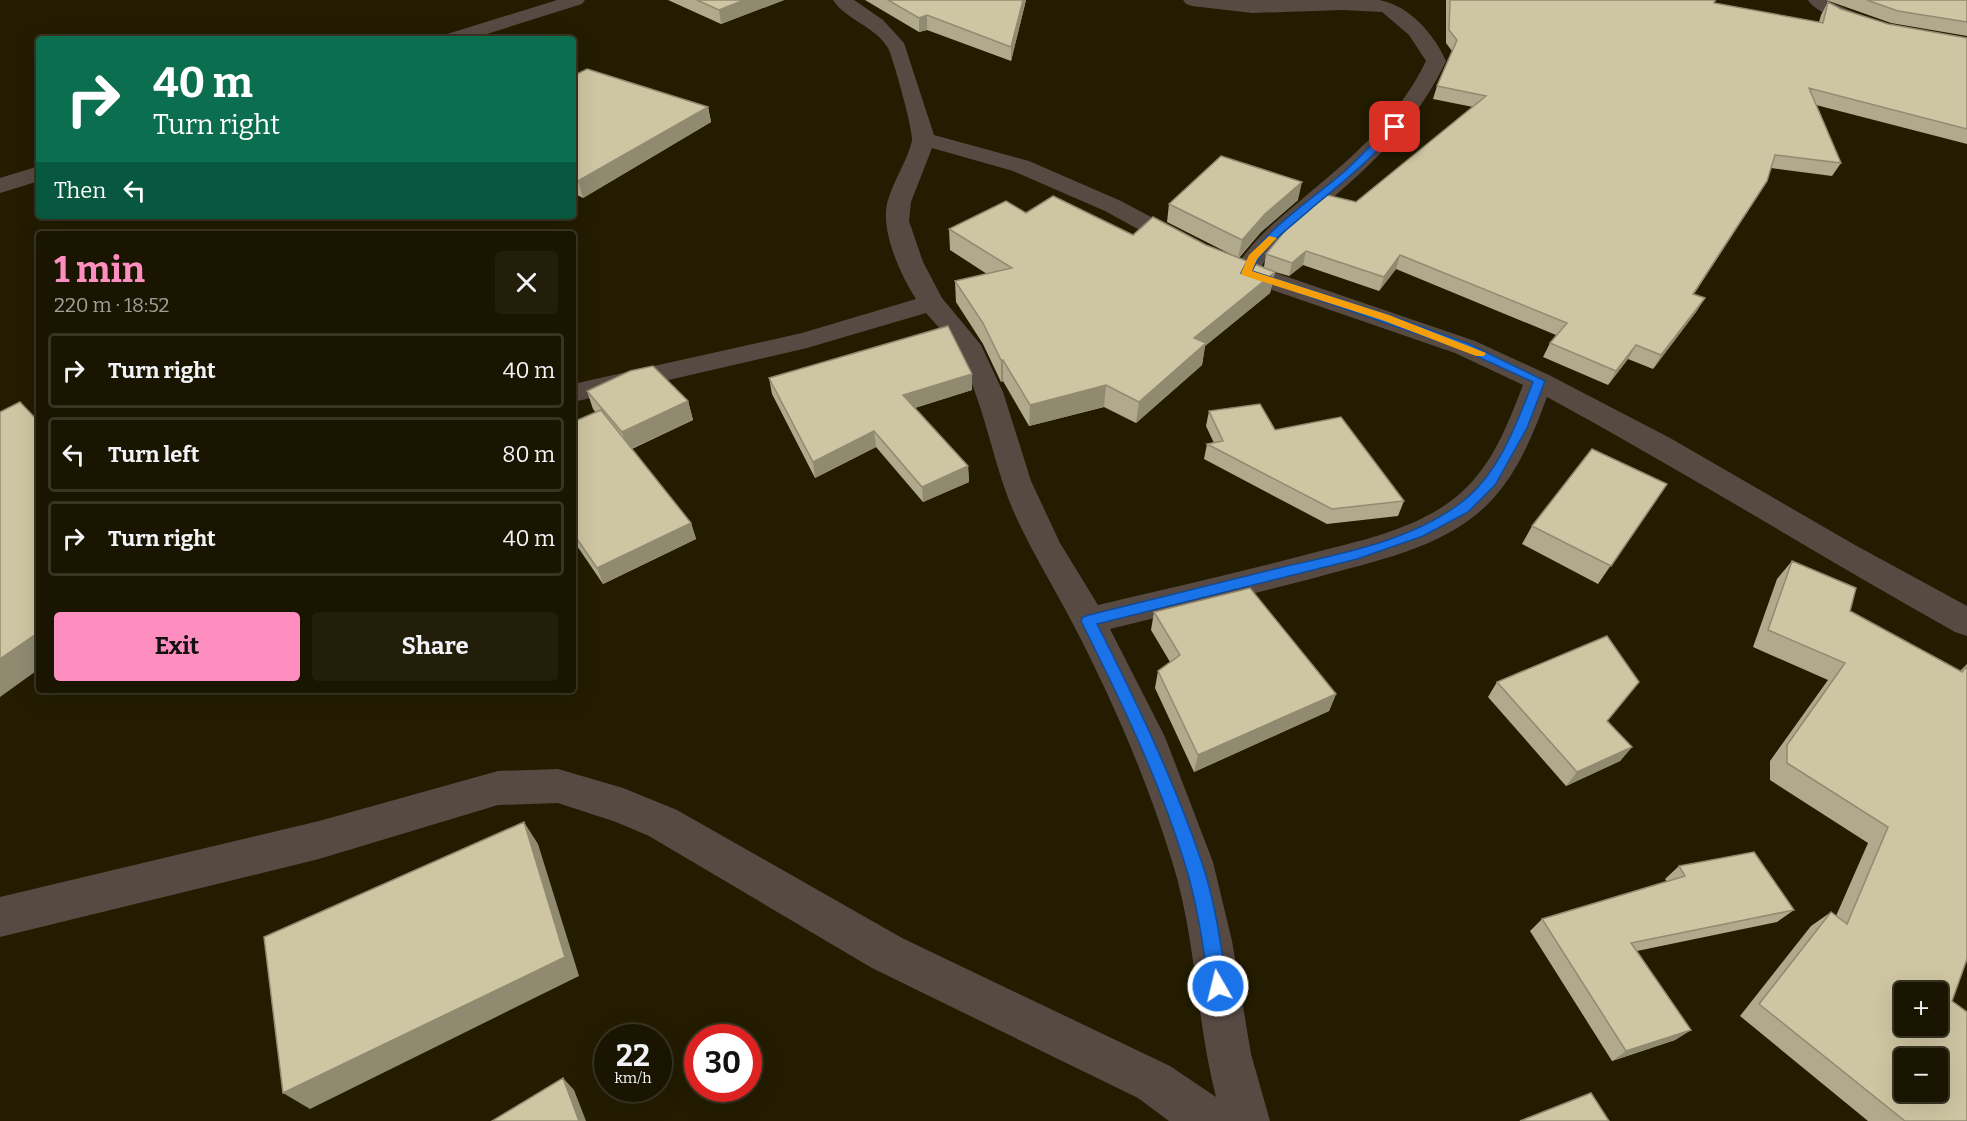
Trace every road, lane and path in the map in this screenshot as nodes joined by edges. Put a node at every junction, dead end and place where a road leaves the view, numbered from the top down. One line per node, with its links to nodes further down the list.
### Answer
1 (576, 0): 8 (street)
2 (842, 0): 9 (street)
3 (1192, 0): 6 (street)
4 (1411, 0): 6 (street)
5 (1817, 0): 7 (street)
6 (1386, 7): 12 (street)
7 (1878, 27)
8 (461, 36)
9 (924, 139): 12 (street); 13 (street)
10 (36, 174): 11 (street)
11 (0, 186)
12 (1246, 273): 14 (street)
13 (932, 303): 15 (street); 16 (street)
14 (1539, 381): 16 (street); 17 (street)
15 (576, 392)
16 (1089, 621): 20 (street)
17 (1967, 622)
18 (0, 917): 19 (street)
19 (1210, 1121)
20 (1246, 1121)

